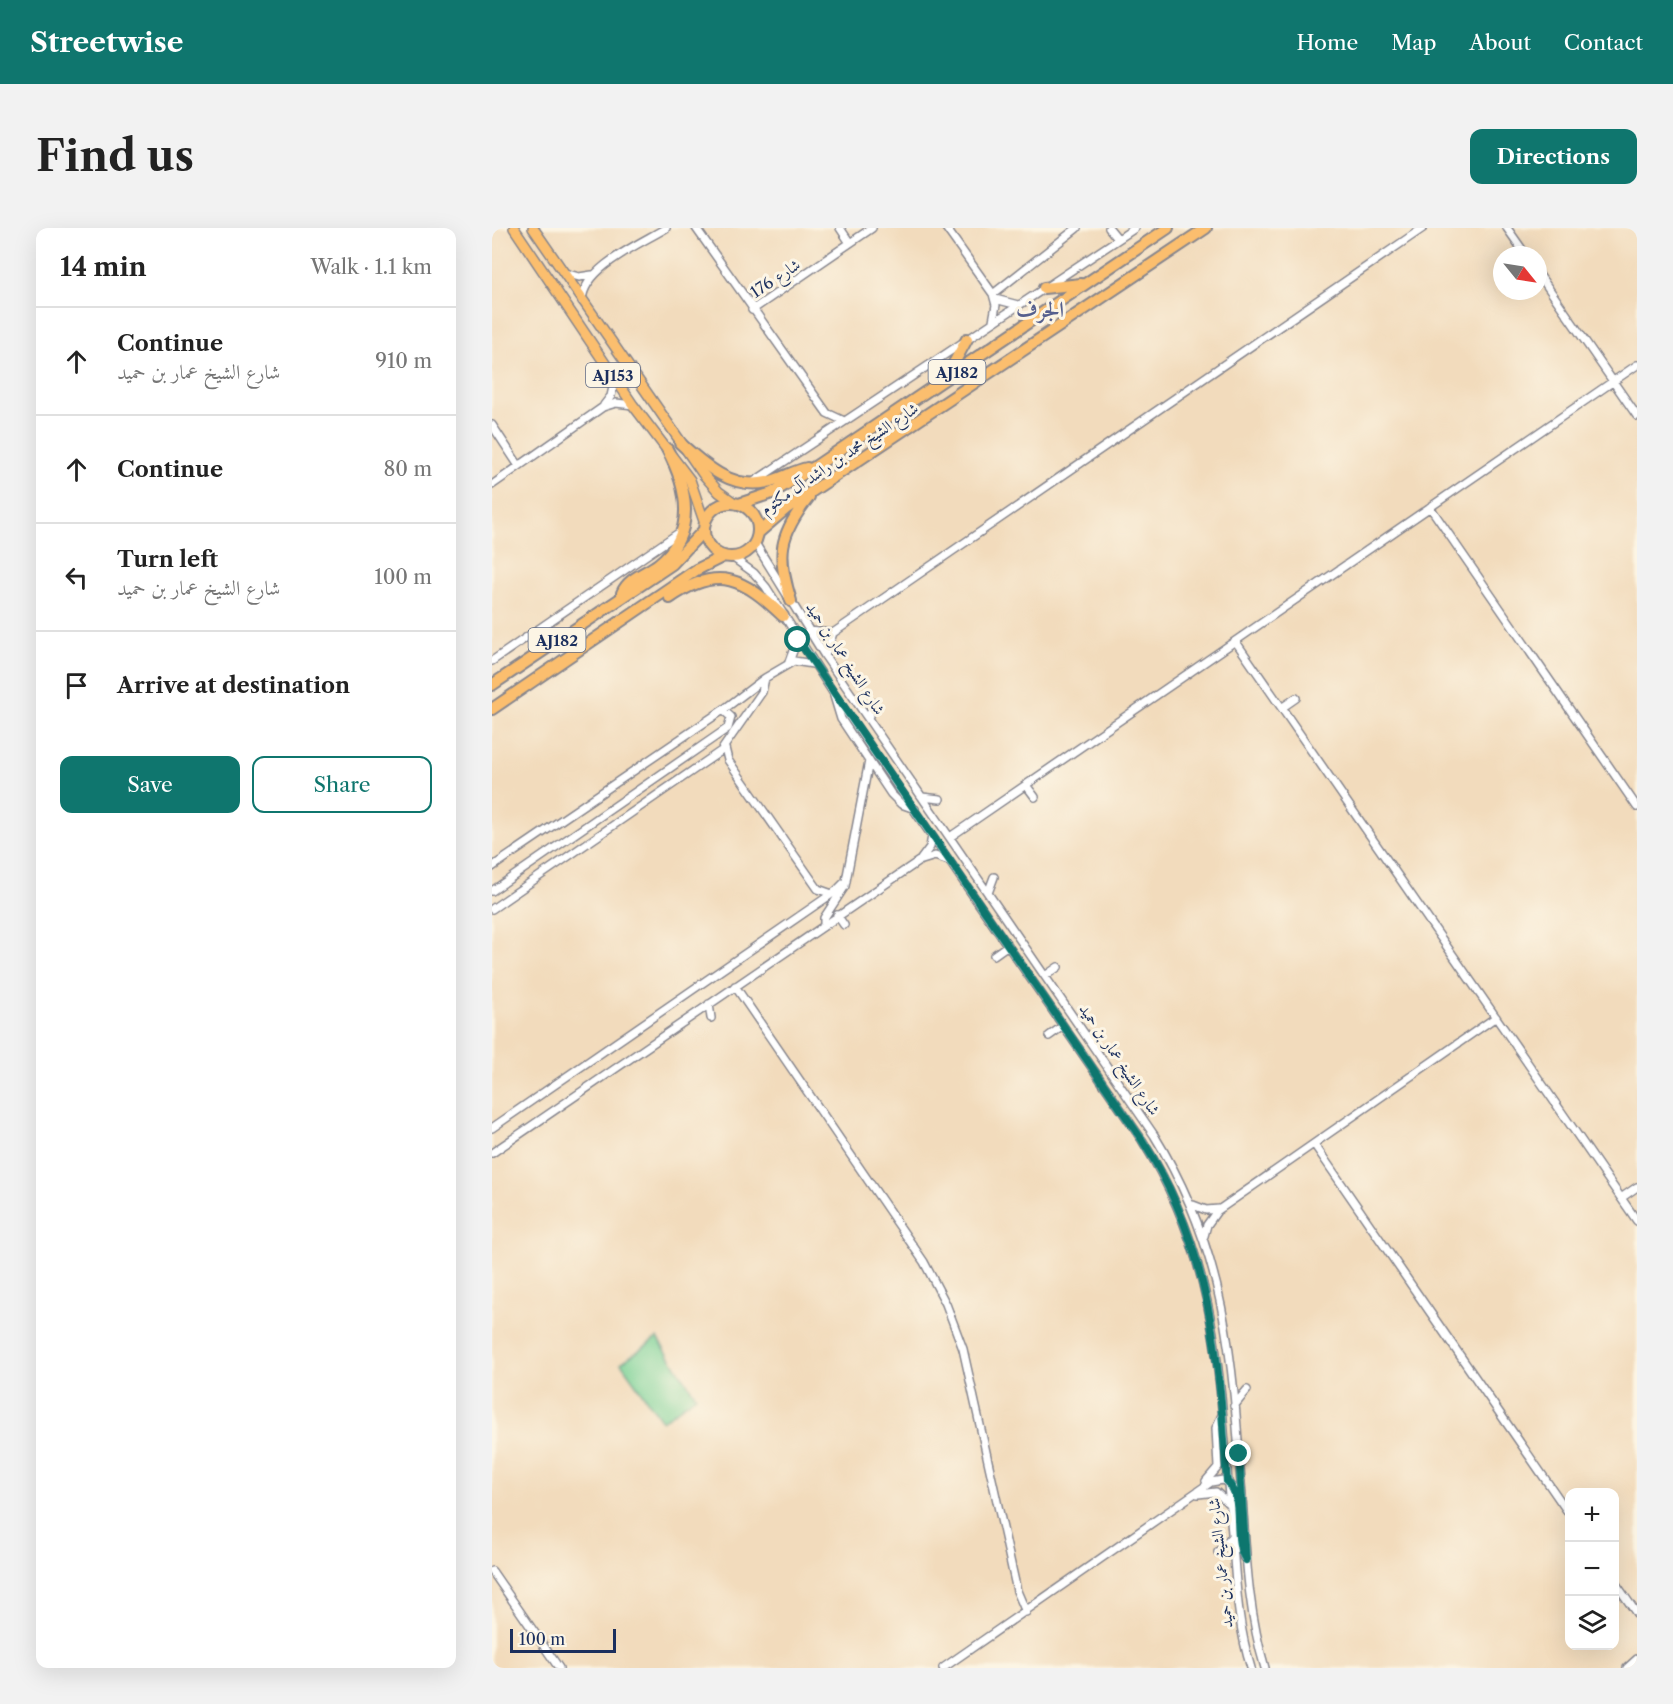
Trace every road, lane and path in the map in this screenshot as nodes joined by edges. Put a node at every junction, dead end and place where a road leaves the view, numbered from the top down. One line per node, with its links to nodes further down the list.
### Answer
1 (514, 228): 32 (main road, AJ153)
2 (533, 228): 20 (main road, AJ153)
3 (666, 228): 16 (street)
4 (696, 228): 28 (street)
5 (840, 228): 18 (street)
6 (845, 228): 18 (street)
7 (872, 228): 18 (street, شارع 176)
8 (946, 228): 25 (street)
9 (1077, 228): 25 (street)
10 (1109, 228): 17 (street)
11 (1135, 228): 17 (street)
12 (1168, 228): 22 (highway, شارع الشيخ محمد بن راشد آل مكتوم / AJ182)
13 (1206, 228): 48 (highway, شارع الشيخ محمد بن راشد آل مكتوم / AJ182)
14 (1423, 228): 60 (street)
15 (1507, 228): 19 (street)
16 (657, 231): 21 (street)
17 (1118, 239): 24 (street)
18 (852, 242): 28 (street, شارع 176)
19 (1520, 246)
20 (562, 271): 21 (street); 26 (main road, AJ153)
21 (592, 275): 26 (street)
22 (1084, 284): 24 (highway); 33 (highway, شارع الشيخ محمد بن راشد آل مكتوم / AJ182)
23 (1547, 286): 34 (street)
24 (1044, 288): 27 (street)
25 (994, 297): 27 (street); 29 (street)
26 (582, 301): 42 (main road, AJ153)
27 (1018, 305): 29 (street)
28 (752, 310): 37 (street)
29 (993, 321): 30 (street)
30 (967, 339): 33 (highway); 39 (street)
31 (1637, 365): 34 (street)
32 (615, 378): 35 (main road, AJ153); 36 (street)
33 (946, 379): 45 (highway, شارع الشيخ محمد بن راشد آل مكتوم / AJ182)
34 (1613, 381): 38 (street); 50 (street)
35 (633, 405): 36 (street); 43 (main road, AJ153)
36 (603, 407): 44 (street)
37 (827, 413): 39 (street); 41 (street)
38 (1637, 416)
39 (844, 421): 41 (street)
40 (492, 425): 44 (street)
41 (826, 433): 46 (street)
42 (680, 443): 46 (highway); 49 (main road, AJ153)
43 (667, 449): 51 (main road, AJ153); 52 (highway)
44 (519, 466): 47 (street)
45 (816, 466): 46 (highway); 49 (highway, شارع الشيخ محمد بن راشد آل مكتوم / AJ182)
46 (750, 483)
47 (492, 485)
48 (814, 490): 53 (highway, شارع الشيخ محمد بن راشد آل مكتوم / AJ182); 56 (highway)
49 (738, 504): 51 (highway); 53 (highway)
50 (1430, 507): 62 (street); 82 (street)
51 (705, 527): 54 (highway); 55 (highway, AJ182)
52 (682, 530): 55 (highway); 64 (street)
53 (756, 538): 54 (highway); 56 (street, شارع الشيخ عمار بن حميد)
54 (728, 557): 57 (highway, AJ182); 58 (street, شارع الشيخ عمار بن حميد)
55 (621, 596): 68 (highway, AJ182)
56 (791, 601): 59 (street, شارع الشيخ عمار بن حميد)
57 (637, 611): 58 (highway); 73 (highway, AJ182)
58 (783, 616): 61 (street, شارع الشيخ عمار بن حميد)
59 (808, 631): 60 (street); 63 (street, شارع الشيخ عمار بن حميد)
60 (833, 633): 63 (street)
61 (798, 640): 65 (street); 66 (street, شارع الشيخ عمار بن حميد)
62 (1236, 642): 72 (street); 78 (street)
63 (825, 656): 75 (street, شارع الشيخ عمار بن حميد)
64 (492, 661)
65 (789, 662): 66 (street); 67 (street)
66 (815, 666): 69 (street, شارع الشيخ عمار بن حميد)
67 (765, 678): 74 (street); 76 (street)
68 (492, 684)
69 (834, 694): 77 (street); 83 (street, شارع الشيخ عمار بن حميد)
70 (1296, 698): 72 (street)
71 (874, 703): 75 (street)
72 (1282, 707): 104 (street)
73 (492, 709)
74 (723, 710): 88 (street); 91 (street)
75 (868, 718): 79 (street, شارع الشيخ عمار بن حميد)
76 (725, 748): 93 (street); 94 (street)
77 (869, 761): 83 (street); 90 (street)
78 (1026, 785): 80 (street); 85 (street)
79 (922, 797): 81 (street); 85 (street, شارع الشيخ عمار بن حميد)
80 (1035, 797)
81 (940, 799)
82 (1637, 807)
83 (915, 809): 84 (street, شارع الشيخ عمار بن حميد)
84 (932, 836): 86 (street); 87 (street, شارع الشيخ عمار بن حميد)
85 (950, 837): 92 (street, شارع الشيخ عمار بن حميد)
86 (920, 861): 87 (street); 95 (street)
87 (950, 861): 98 (street, شارع الشيخ عمار بن حميد)
88 (492, 867)
89 (994, 877): 92 (street)
90 (846, 881): 93 (street); 96 (street)
91 (492, 891)
92 (988, 893): 101 (street, شارع الشيخ عمار بن حميد)
93 (832, 894): 108 (street)
94 (492, 909)
95 (837, 915): 96 (street); 97 (street)
96 (824, 925): 102 (street)
97 (844, 925)
98 (1008, 945): 99 (street); 106 (street, شارع الشيخ عمار بن حميد)
99 (994, 955)
100 (1058, 967): 101 (street)
101 (1045, 976): 113 (street, شارع الشيخ عمار بن حميد)
102 (735, 986): 103 (street); 129 (street)
103 (709, 1004): 105 (street); 110 (street)
104 (1496, 1017): 109 (street); 112 (street)
105 (711, 1018)
106 (1063, 1026): 107 (street); 119 (street, شارع الشيخ عمار بن حميد)
107 (1049, 1036)
108 (492, 1128)
109 (1314, 1143): 114 (street); 123 (street)
110 (492, 1153)
111 (1637, 1187): 112 (street)
112 (1621, 1198): 115 (street)
113 (1192, 1205): 114 (street); 116 (street, شارع الشيخ عمار بن حميد)
114 (1221, 1208): 116 (street)
115 (1637, 1221)
116 (1204, 1236): 118 (street, شارع الشيخ عمار بن حميد)
117 (1247, 1390): 118 (street)
118 (1234, 1406): 126 (street, شارع الشيخ عمار بن حميد)
119 (1222, 1414): 120 (street, شارع الشيخ عمار بن حميد); 121 (street)
120 (1227, 1482): 121 (street); 122 (street, شارع الشيخ عمار بن حميد); 126 (street)
121 (1195, 1494): 122 (street); 129 (street)
122 (1229, 1504): 124 (street, شارع الشيخ عمار بن حميد)
123 (1565, 1509)
124 (1232, 1536): 125 (street); 134 (street, شارع الشيخ عمار بن حميد)
125 (1218, 1552)
126 (1246, 1560): 135 (street, شارع الشيخ عمار بن حميد)
127 (492, 1571): 132 (street)
128 (1619, 1588): 130 (street)
129 (1026, 1612): 133 (street)
130 (1637, 1614)
131 (1637, 1659): 136 (street)
132 (559, 1668)
133 (943, 1668)
134 (1251, 1668)
135 (1265, 1668)
136 (1627, 1668)

